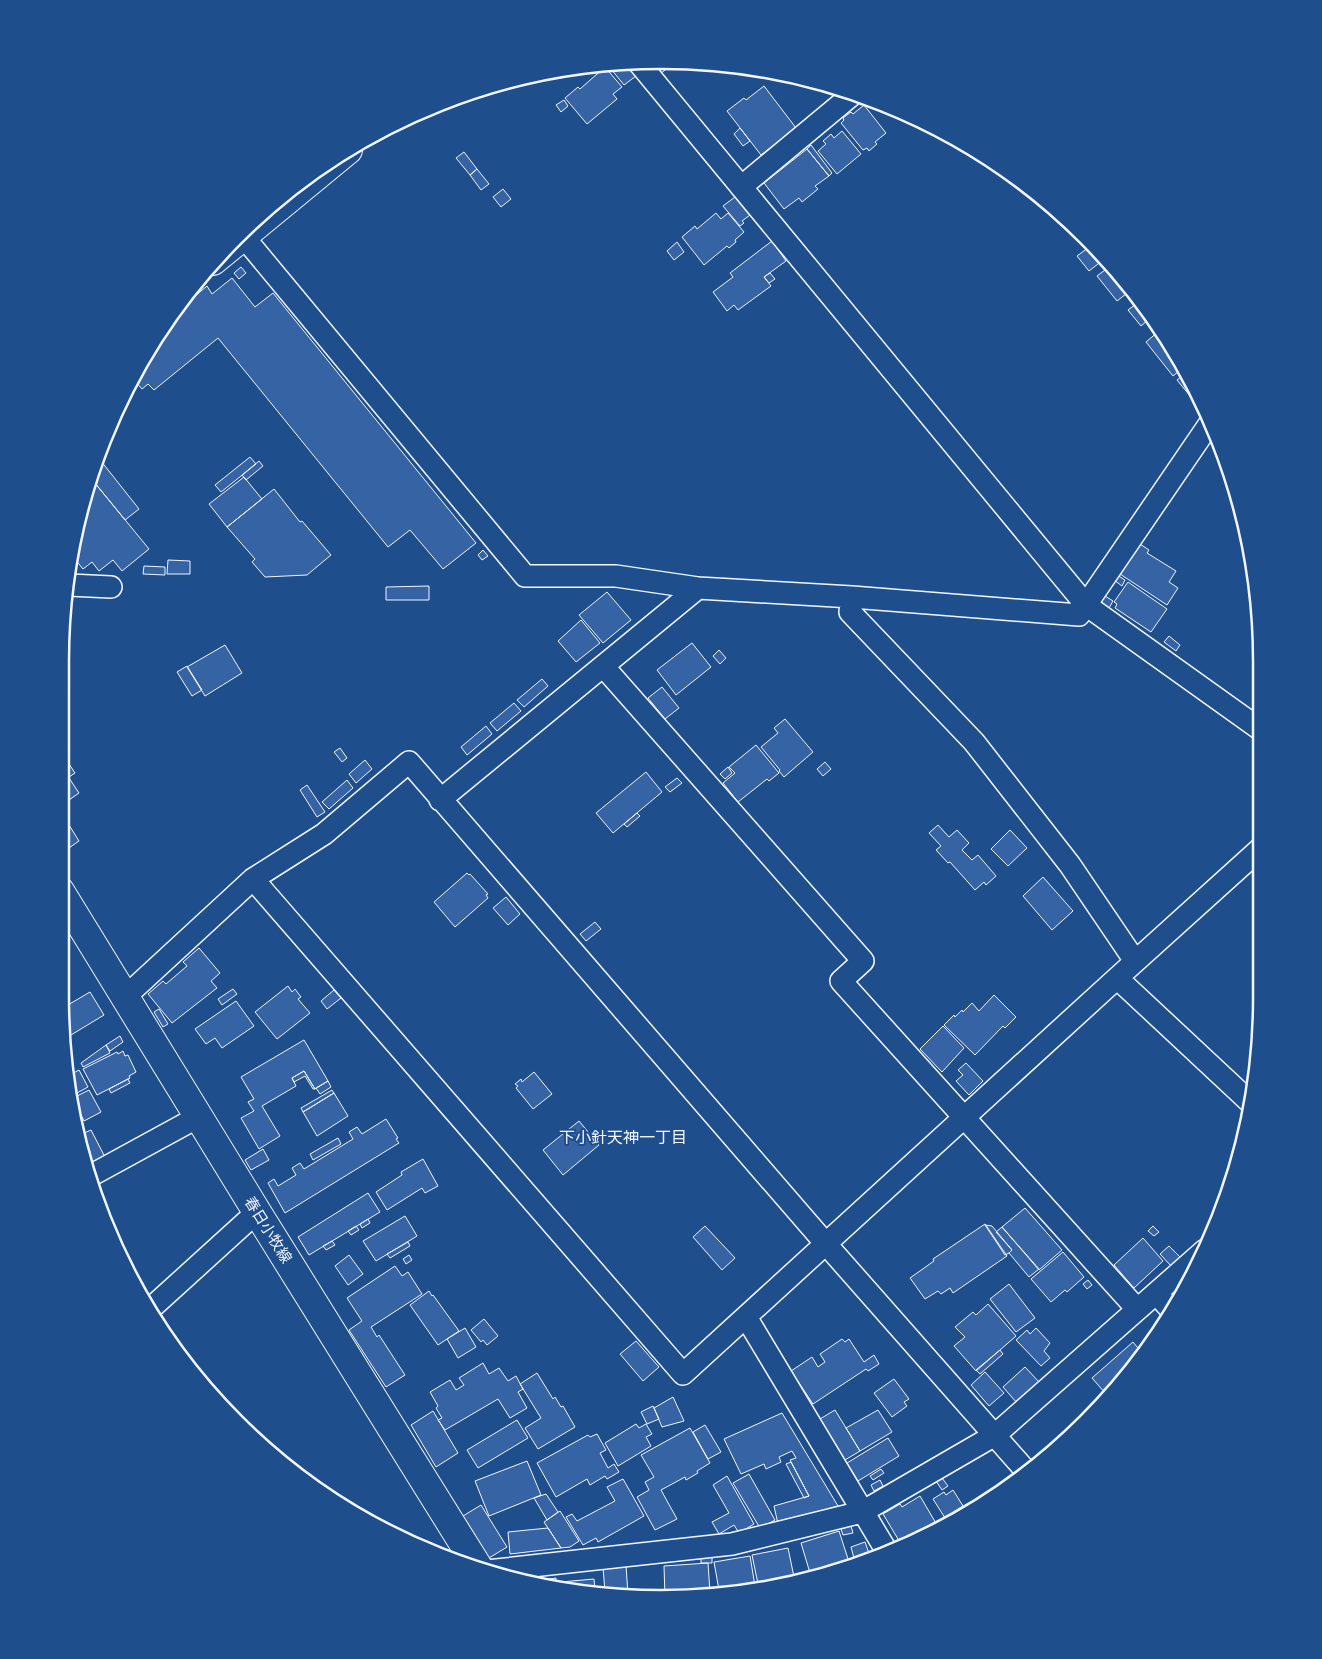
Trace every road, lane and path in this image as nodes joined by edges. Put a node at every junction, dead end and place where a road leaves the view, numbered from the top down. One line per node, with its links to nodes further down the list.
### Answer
1 (644, 69): 3 (street)
2 (847, 99): 3 (street)
3 (741, 187): 10 (street)
4 (243, 241): 8 (street)
5 (1206, 429): 10 (street)
6 (74, 585): 7 (street)
7 (111, 587)
8 (698, 588): 9 (street); 11 (street)
9 (852, 597): 10 (street); 17 (street)
10 (1086, 605): 12 (street)
11 (603, 666): 13 (street); 22 (street)
12 (1253, 724)
13 (440, 800): 15 (street); 25 (street)
14 (1253, 860): 17 (street)
15 (254, 879): 19 (street); 31 (street)
16 (69, 913): 19 (main road, 春日小牧線)
17 (1135, 961): 18 (street)
18 (1117, 978): 20 (street); 22 (street)
19 (125, 997): 21 (main road, 春日小牧線)
20 (1245, 1097)
21 (198, 1117): 23 (street); 24 (main road, 春日小牧線)
22 (964, 1117): 25 (street); 30 (street)
23 (96, 1173)
24 (257, 1212): 28 (street); 36 (main road, 春日小牧線)
25 (826, 1244): 31 (street); 32 (street)
26 (1191, 1263): 27 (street)
27 (1156, 1293): 29 (street); 30 (street)
28 (155, 1305)
29 (1167, 1305)
30 (1137, 1309): 32 (street)
31 (746, 1317): 34 (street)
32 (995, 1435): 33 (street); 34 (street)
33 (1023, 1467)
34 (862, 1512): 35 (street); 37 (street)
35 (884, 1547)
36 (473, 1560)
37 (505, 1569)

